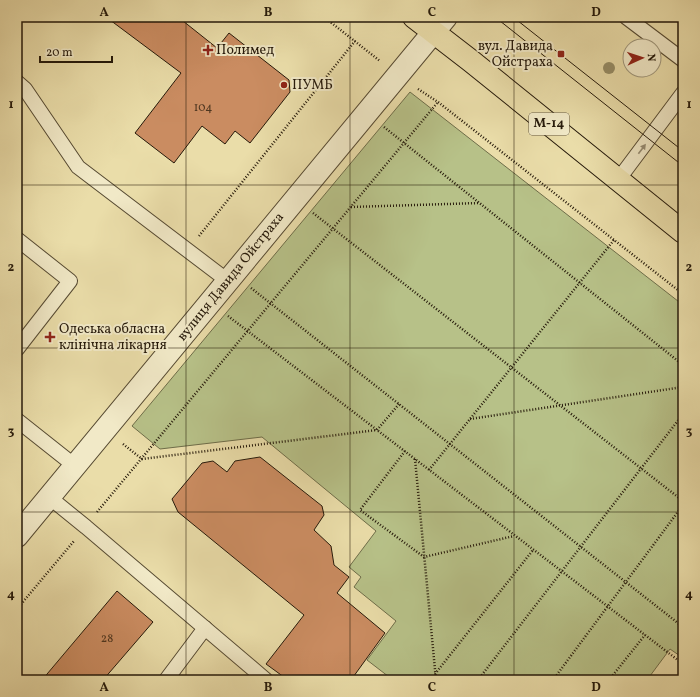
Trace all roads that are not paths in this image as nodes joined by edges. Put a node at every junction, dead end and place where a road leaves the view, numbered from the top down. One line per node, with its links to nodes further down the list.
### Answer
1 (414, 17): 3 (highway, М-14)
2 (626, 17): 4 (lane)
3 (440, 24): 7 (highway, М-14); 10 (street, вулиця Давида Ойстраха)
4 (683, 60)
5 (17, 82): 10 (lane)
6 (683, 93): 7 (lane, one-way to 6)
7 (618, 180): 8 (highway, М-14)
8 (683, 232)
9 (17, 239): 11 (lane)
10 (231, 278): 13 (street, вулиця Давида Ойстраха)
11 (17, 349)
12 (17, 420): 13 (lane)
13 (75, 466): 14 (street, вулиця Давида Ойстраха)
14 (49, 497): 15 (street, вулиця Давида Ойстраха); 16 (lane)
15 (17, 536)
16 (205, 628): 17 (lane); 18 (lane)
17 (166, 680)
18 (266, 680)

